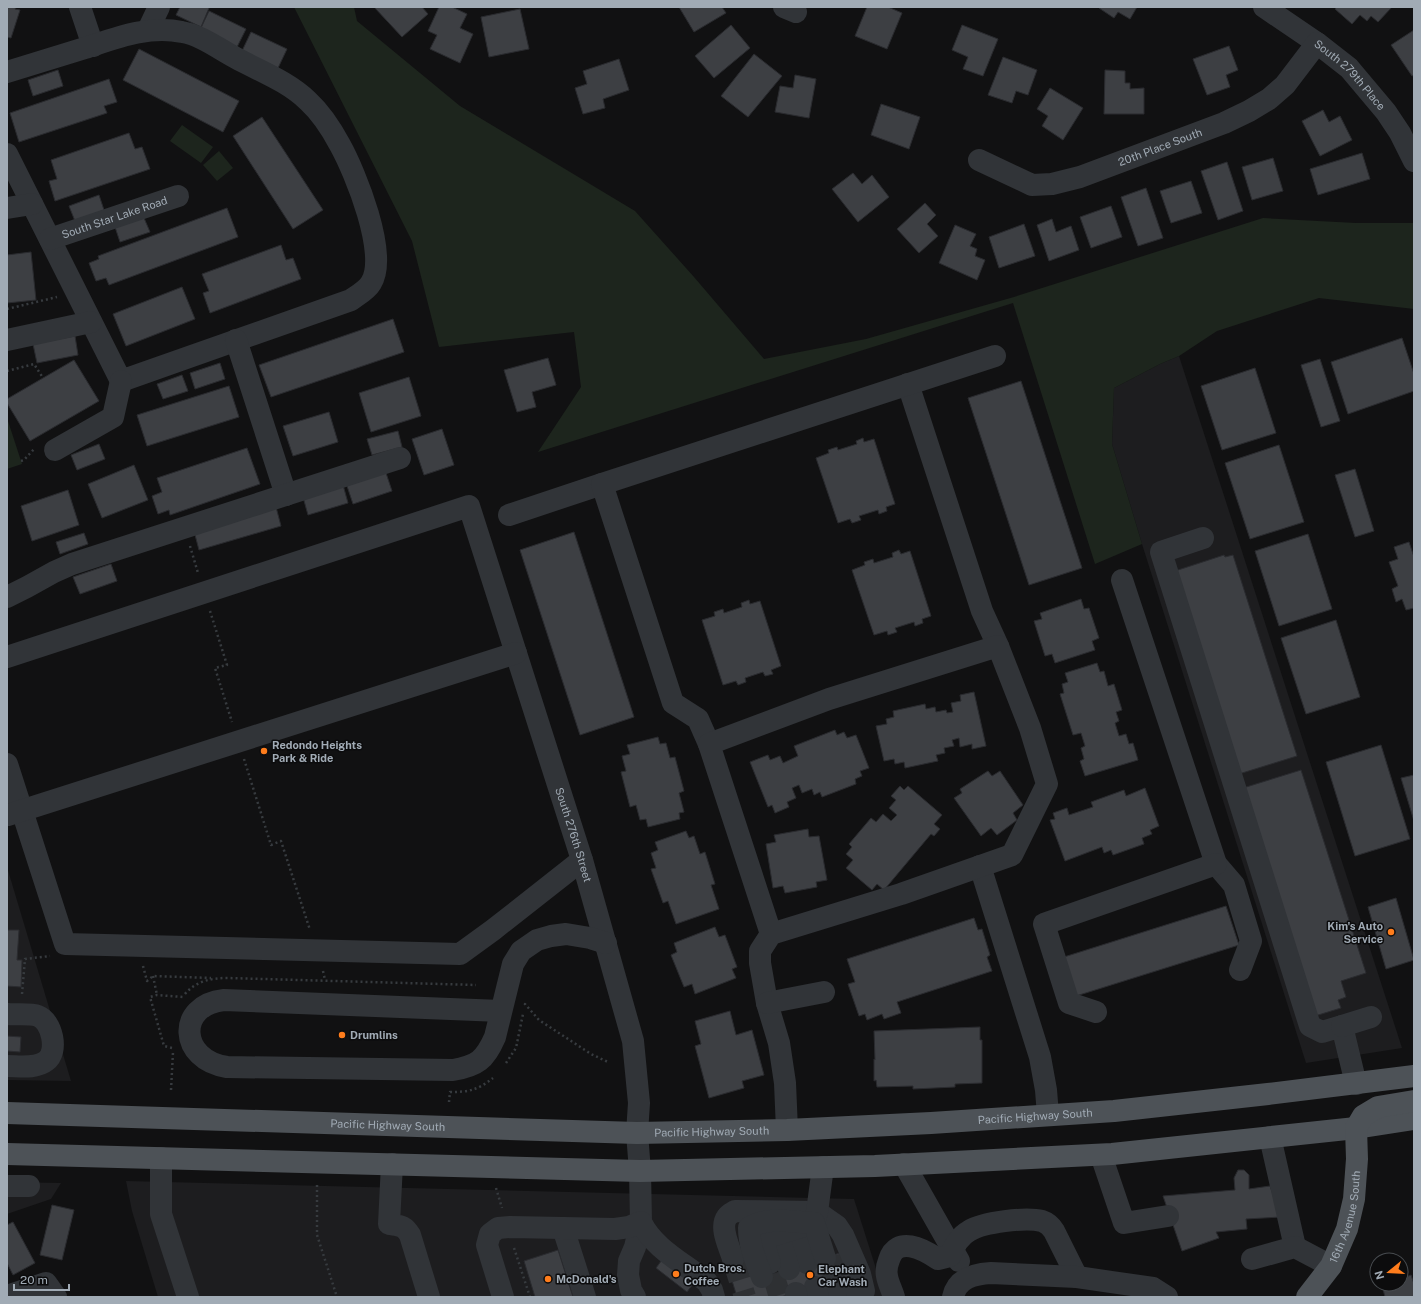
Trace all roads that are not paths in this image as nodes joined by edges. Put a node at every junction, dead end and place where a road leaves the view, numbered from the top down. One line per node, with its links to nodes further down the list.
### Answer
1 (80, 7): 6 (street)
2 (159, 7): 4 (street)
3 (1264, 7): 5 (street, South 279th Place)
4 (148, 30): 6 (street); 17 (street)
5 (1317, 44): 9 (street, 20th Place South); 10 (street, South 279th Place)
6 (93, 46): 7 (street)
7 (7, 72)
8 (7, 154): 12 (street)
9 (979, 160)
10 (1414, 161)
11 (178, 196): 14 (street, South Star Lake Road)
12 (32, 204): 13 (street); 14 (street)
13 (7, 208)
14 (50, 239): 15 (street)
15 (91, 322): 16 (street); 19 (street)
16 (7, 340)
17 (236, 340): 19 (street); 24 (street)
18 (995, 356): 20 (street)
19 (120, 380): 21 (street)
20 (908, 384): 23 (street); 29 (street)
21 (55, 450)
22 (400, 458): 24 (street)
23 (602, 484): 25 (street); 32 (street)
24 (286, 495): 28 (street)
25 (509, 515)
26 (1203, 538): 47 (street)
27 (1122, 580): 36 (street)
28 (7, 597)
29 (998, 646): 32 (street); 37 (street)
30 (516, 653): 31 (street, South 276th Street); 34 (street); 35 (street, South 276th Street)
31 (7, 657)
32 (710, 744): 38 (street)
33 (7, 764): 34 (street)
34 (14, 813): 35 (street)
35 (582, 860): 39 (street, South 276th Street)
36 (1216, 864): 40 (street); 44 (street)
37 (980, 866): 38 (street); 54 (street)
38 (771, 934): 42 (street)
39 (606, 943): 43 (street); 58 (street, South 276th Street)
40 (1240, 970)
41 (824, 992): 42 (street)
42 (766, 1003): 57 (street)
43 (501, 1011): 43 (street)
44 (1096, 1012)
45 (14, 1015): 48 (street); 49 (street)
46 (1371, 1017): 47 (street)
47 (1342, 1026): 51 (street)
48 (7, 1054)
49 (7, 1066)
50 (1414, 1076): 51 (main road, Pacific Highway South)
51 (1356, 1084): 54 (main road, Pacific Highway South)
52 (1414, 1101): 56 (main road)
53 (7, 1113): 58 (main road, Pacific Highway South)
54 (1048, 1115): 57 (main road, Pacific Highway South)
55 (1414, 1119): 56 (main road)
56 (1356, 1128): 59 (main road); 78 (main road, 16th Avenue South)
57 (787, 1130): 58 (main road, Pacific Highway South)
58 (637, 1133): 66 (street, South 276th Street)
59 (1270, 1137): 61 (main road); 73 (street)
60 (7, 1154): 62 (main road)
61 (1101, 1155): 64 (main road); 69 (street)
62 (161, 1158): 63 (main road); 84 (street)
63 (392, 1164): 66 (main road); 85 (street)
64 (904, 1164): 65 (main road); 74 (street)
65 (823, 1167): 66 (main road); 71 (street)
66 (640, 1171): 70 (street, South 276th Street)
67 (7, 1186): 68 (street)
68 (29, 1186)
69 (1168, 1216)
70 (641, 1222): 72 (street); 89 (street, South 276th Street); 90 (street)
71 (806, 1223): 75 (street); 77 (street); 77 (street); 77 (street); 77 (street); 81 (street)
72 (558, 1228): 86 (street); 87 (street); 88 (street)
73 (1295, 1248): 76 (street); 78 (street)
74 (953, 1250): 79 (street); 80 (street); 91 (street)
75 (733, 1259)
76 (1252, 1259)
77 (799, 1266)
78 (1331, 1266): 94 (main road, 16th Avenue South)
79 (969, 1277): 80 (street); 92 (street)
80 (1077, 1277): 93 (street)
81 (825, 1291)
82 (7, 1296): 83 (street)
83 (56, 1297)
84 (188, 1297)
85 (428, 1297)
86 (503, 1297)
87 (574, 1297)
88 (585, 1297)
89 (635, 1297)
90 (714, 1297)
91 (894, 1297)
92 (953, 1297)
93 (1167, 1297)
94 (1307, 1297)

